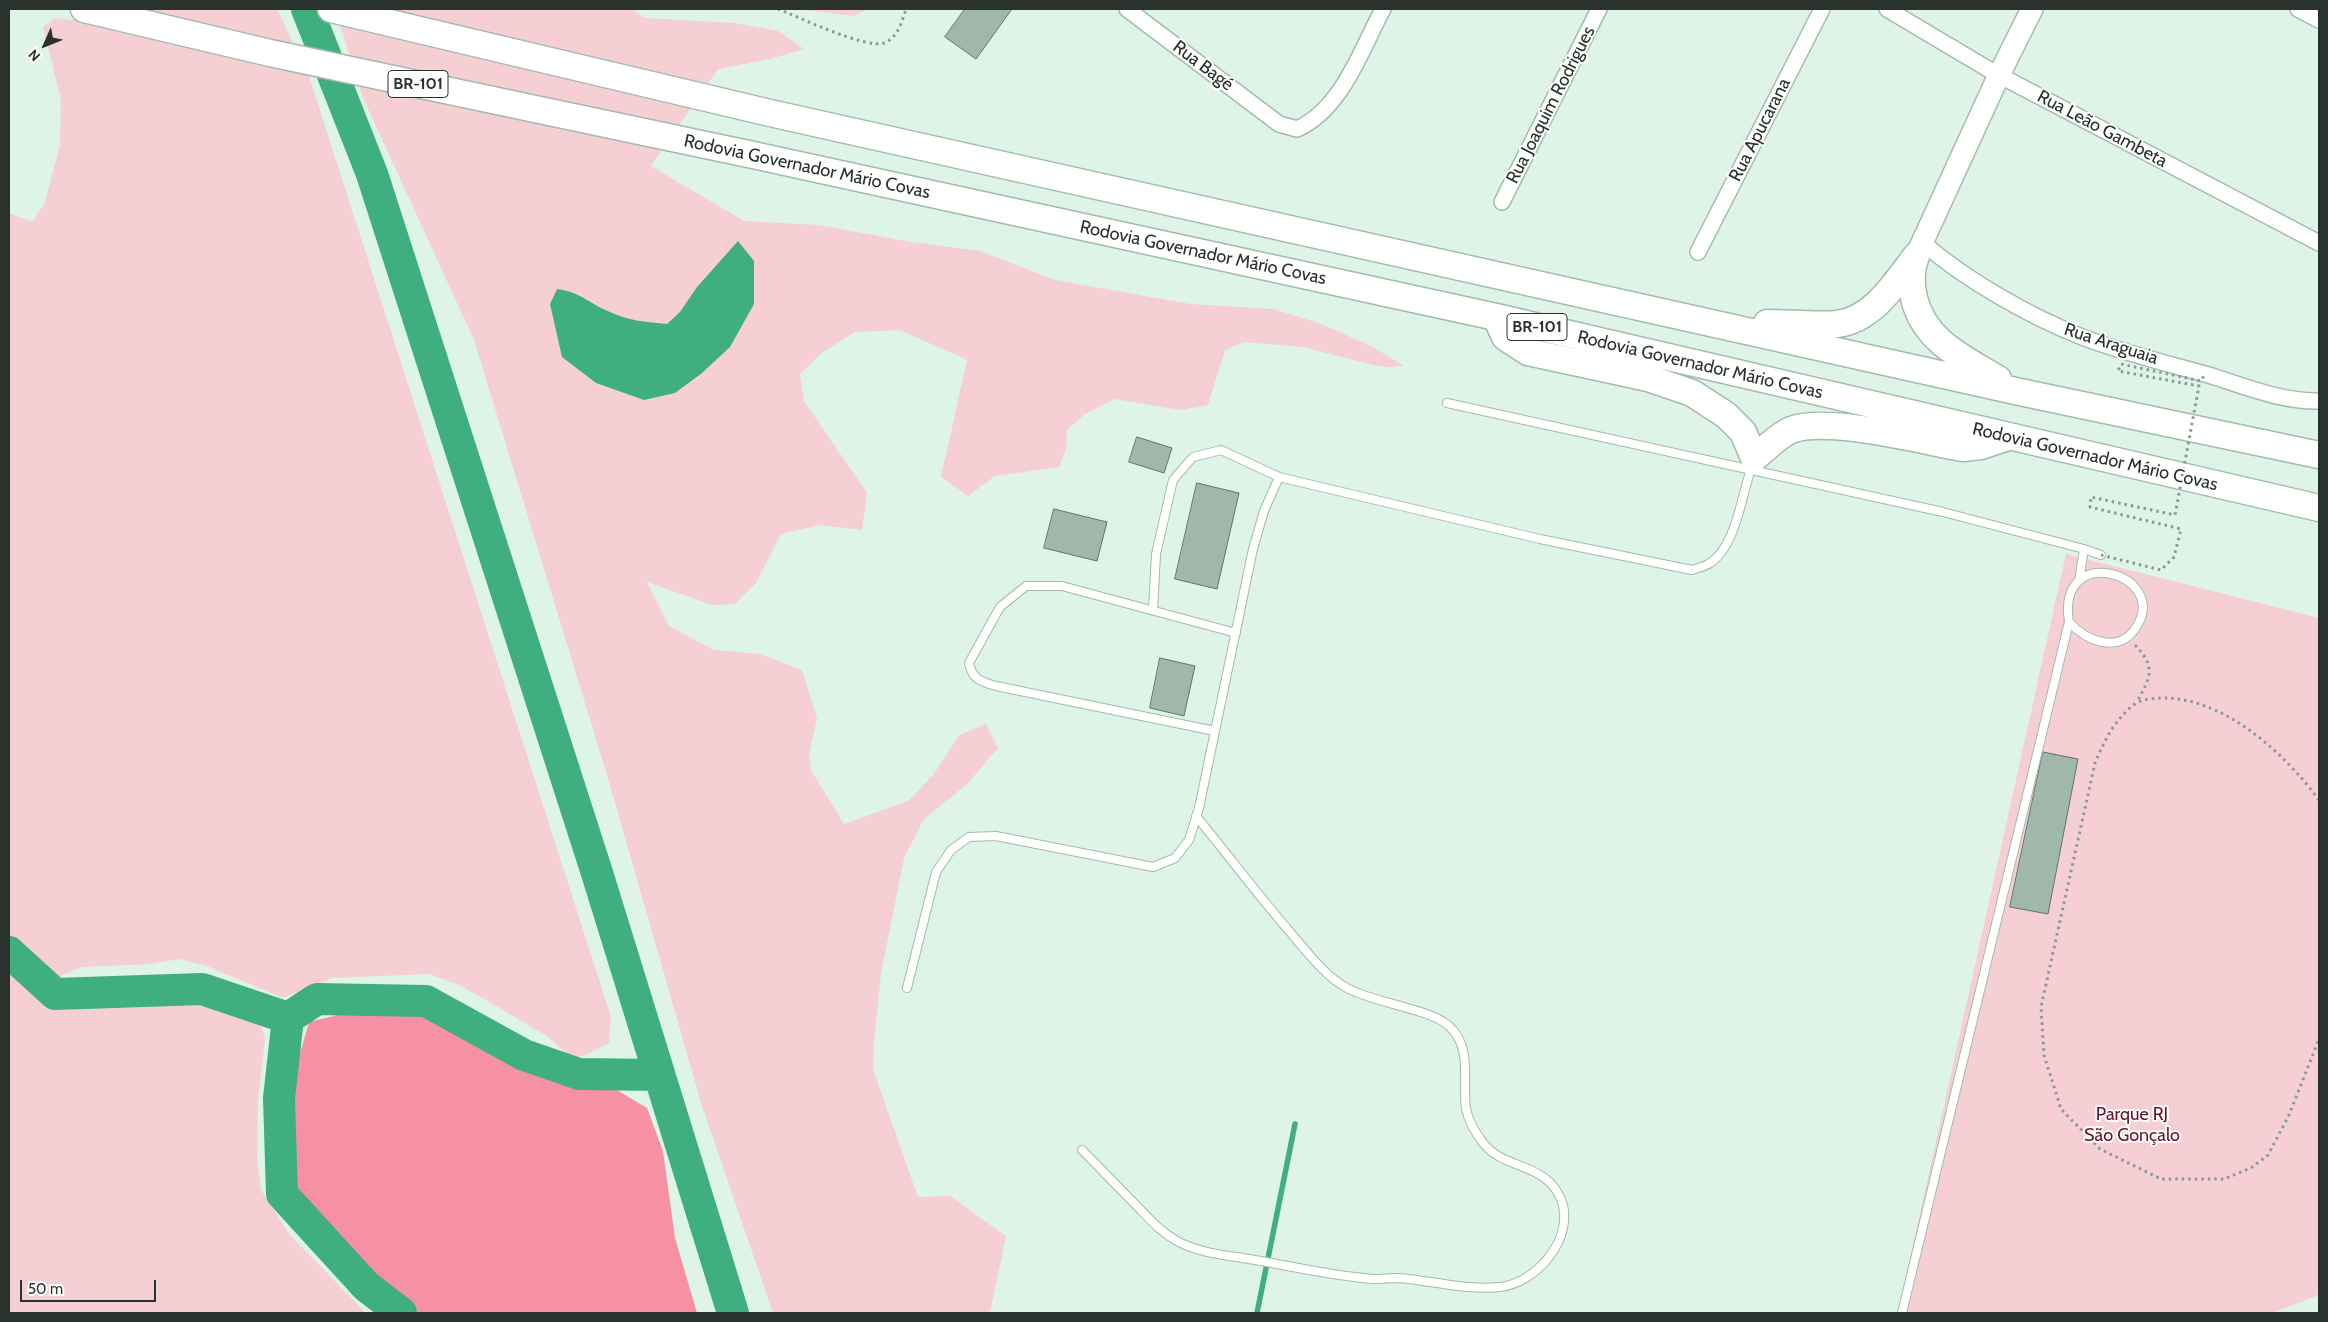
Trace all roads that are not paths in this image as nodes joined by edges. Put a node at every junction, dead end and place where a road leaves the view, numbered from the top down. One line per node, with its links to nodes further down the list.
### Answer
1 (84, 9): 16 (highway, Rodovia Governador Mário Covas / BR-101)
2 (331, 9): 17 (highway, BR-101)
3 (1127, 9): 4 (street, Rua Bagé)
4 (1383, 9)
5 (1599, 9): 12 (street, Rua Joaquim Rodrigues)
6 (1822, 9): 15 (street, Rua Apucarana)
7 (1887, 9): 11 (street, Rua Leão Gambeta)
8 (2032, 9): 11 (main road)
9 (2298, 9): 10 (street)
10 (2319, 20)
11 (1999, 75): 13 (street, Rua Leão Gambeta); 14 (main road)
12 (1502, 202)
13 (2319, 243)
14 (1919, 249): 17 (highway); 18 (highway); 19 (street, Rua Araguaia)
15 (1698, 252)
16 (1496, 317): 21 (highway, Rodovia Governador Mário Covas / BR-101); 23 (highway)
17 (1723, 324): 18 (highway, BR-101)
18 (2020, 392): 22 (highway, BR-101)
19 (2319, 401)
20 (1447, 403): 23 (lane)
21 (2009, 437): 23 (highway); 25 (highway, Rodovia Governador Mário Covas / BR-101)
22 (2319, 455)
23 (1752, 464): 24 (lane); 26 (lane)
24 (1280, 477): 29 (lane); 31 (lane)
25 (2319, 508)
26 (2084, 548): 27 (lane); 28 (lane)
27 (2101, 555)
28 (2079, 581): 30 (lane); 30 (lane)
29 (1153, 610): 31 (lane); 32 (lane)
30 (2069, 622): 36 (lane)
31 (1236, 633): 32 (lane)
32 (1215, 731): 33 (lane)
33 (1196, 816): 34 (lane); 35 (lane)
34 (906, 988)
35 (1082, 1150)
36 (1902, 1313)

